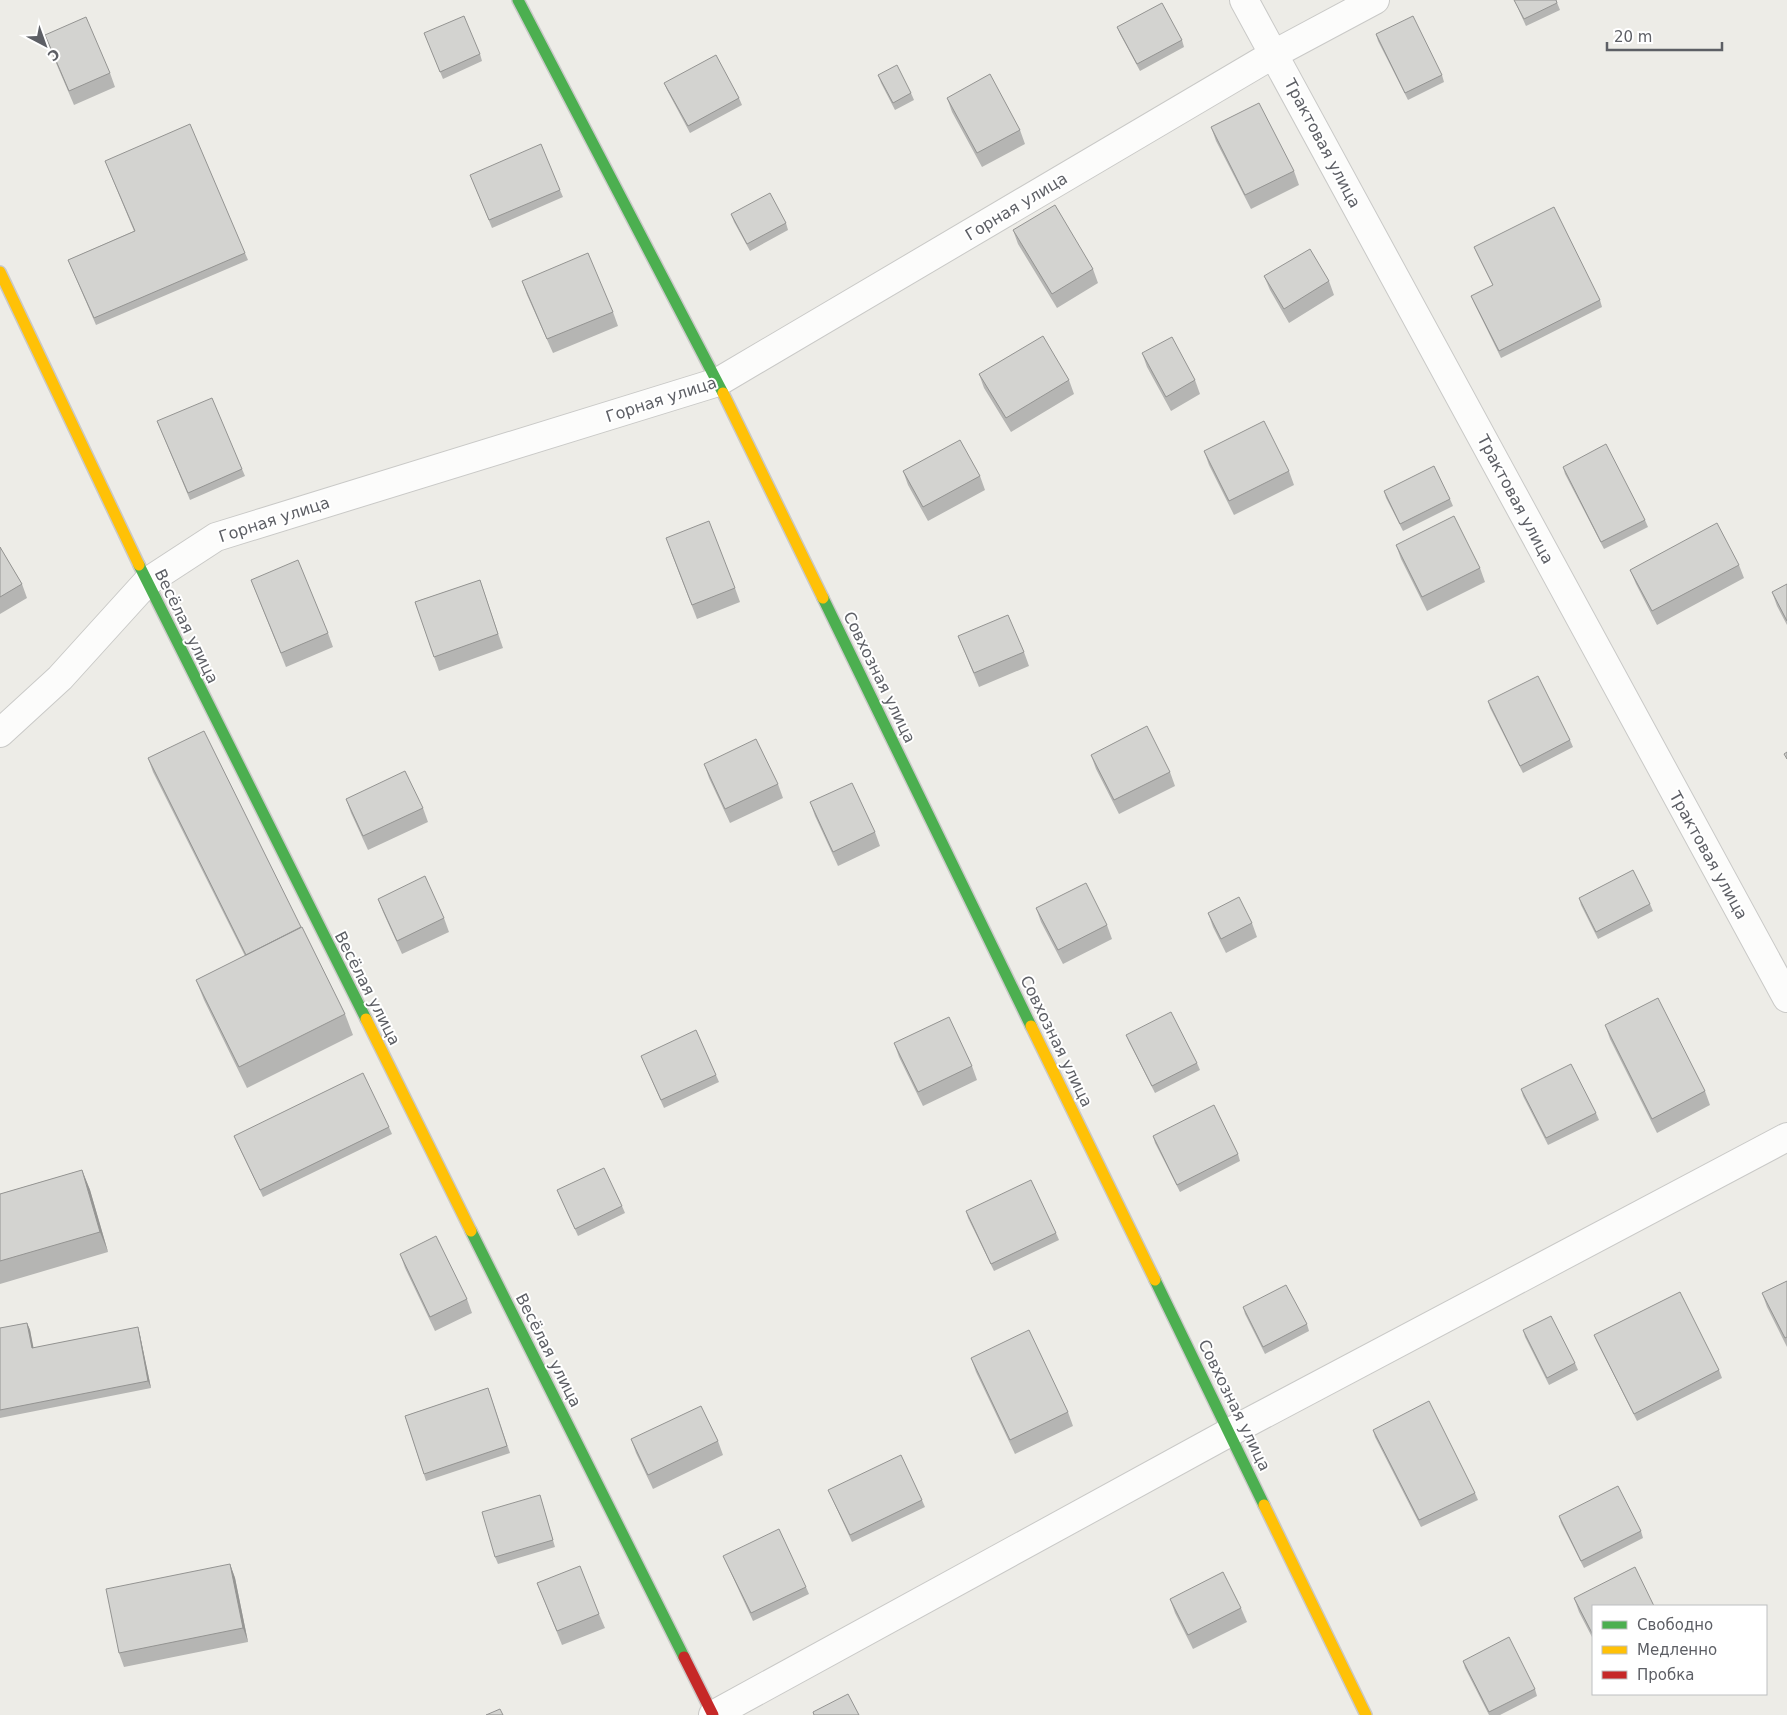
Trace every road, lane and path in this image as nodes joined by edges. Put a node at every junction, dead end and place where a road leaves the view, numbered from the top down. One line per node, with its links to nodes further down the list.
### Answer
1 (518, 0): 6 (street, Совхозная улица)
2 (1244, 0): 4 (street, Трактовая улица)
3 (1375, 0): 4 (street, Горная улица)
4 (1274, 54): 6 (street, Горная улица); 9 (street, Трактовая улица)
5 (0, 272): 7 (street, Весёлая улица)
6 (718, 382): 7 (street, Горная улица); 11 (street, Совхозная улица)
7 (146, 582): 8 (street, Горная улица); 12 (street, Весёлая улица)
8 (0, 733)
9 (1787, 998)
10 (1787, 1137): 11 (street)
11 (1230, 1432): 12 (street); 13 (street, Совхозная улица)
12 (713, 1715)
13 (1366, 1715)

